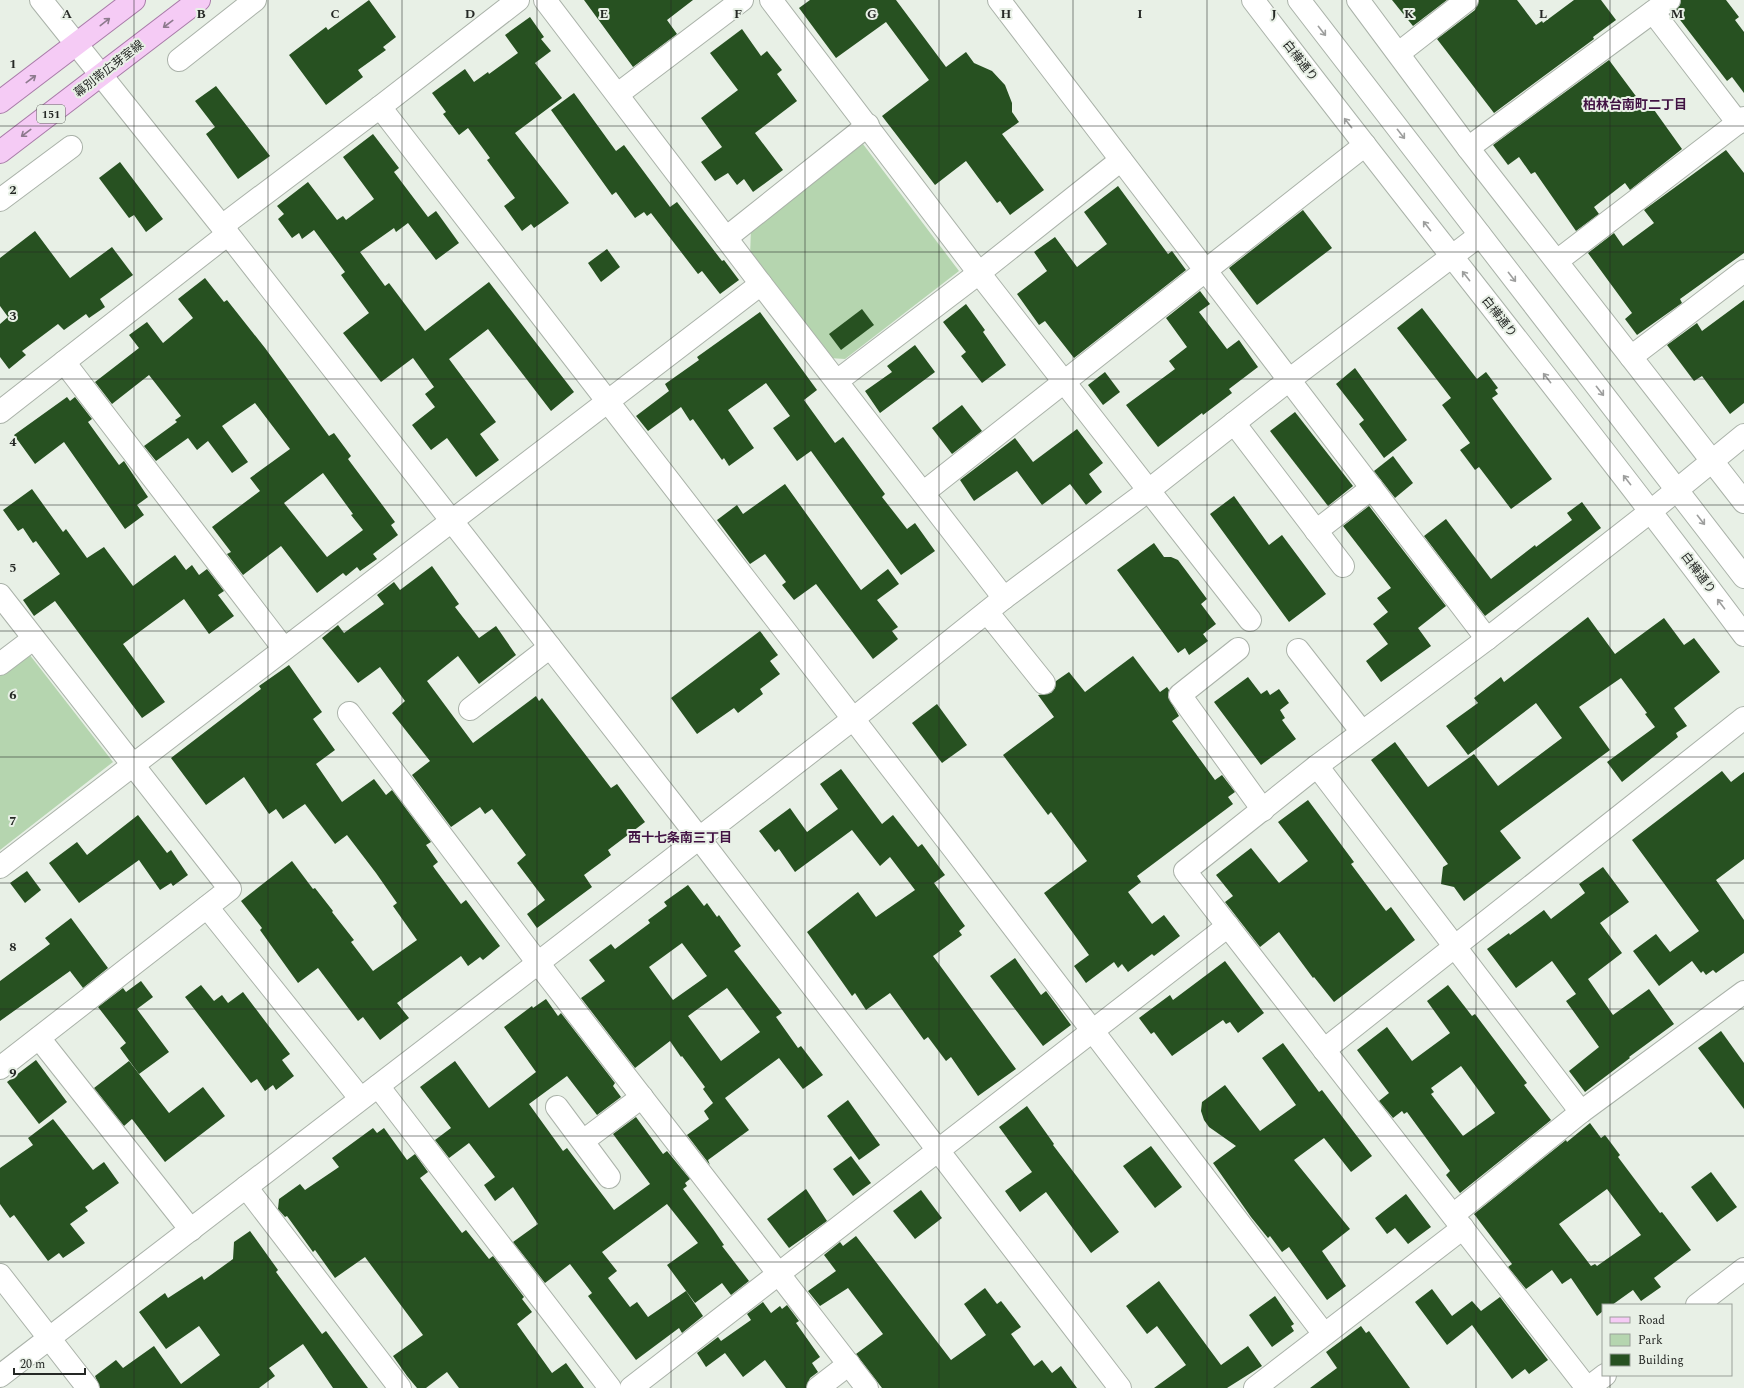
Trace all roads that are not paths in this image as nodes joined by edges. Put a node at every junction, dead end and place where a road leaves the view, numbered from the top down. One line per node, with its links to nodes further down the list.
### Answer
1 (41, 0): 15 (street)
2 (134, 0): 15 (main road, one-way to 2)
3 (199, 0): 18 (main road, 幕別帯広芽室線 / 151, one-way to 18)
4 (255, 0): 17 (street)
5 (518, 0): 21 (street)
6 (545, 0): 19 (street)
7 (742, 0): 19 (street)
8 (771, 0): 23 (street)
9 (999, 0): 28 (street)
10 (1253, 0): 24 (street, 白樺通り, one-way to 10)
11 (1299, 0): 31 (street, one-way to 31)
12 (1358, 0): 16 (street)
13 (1467, 0): 16 (street)
14 (1661, 6): 22 (street); 26 (street)
15 (77, 44): 18 (street); 20 (main road, one-way to 15)
16 (1399, 53): 26 (street)
17 (179, 60)
18 (101, 75): 27 (main road, 幕別帯広芽室線 / 151, one-way to 27); 30 (street)
19 (618, 94): 32 (street)
20 (0, 102)
21 (380, 108): 30 (street); 44 (street)
22 (1741, 120): 34 (street)
23 (868, 125): 32 (street); 37 (street)
24 (1365, 145): 33 (street, 白樺通り, one-way to 24); 35 (street)
25 (71, 147): 29 (street)
26 (1468, 148): 34 (street)
27 (0, 152)
28 (1121, 160): 35 (street); 37 (street)
29 (0, 200)
30 (225, 230): 40 (street); 55 (street)
31 (1480, 235): 33 (street); 51 (street, one-way to 51)
32 (726, 238): 38 (street)
33 (1451, 257): 41 (street); 54 (street, 白樺通り, one-way to 33)
34 (1557, 261): 39 (street)
35 (1206, 271): 41 (street); 43 (street)
36 (1744, 271): 39 (street)
37 (980, 273): 42 (street); 43 (street)
38 (761, 284): 42 (street); 44 (street)
39 (1631, 358): 48 (street)
40 (64, 362): 45 (street); 67 (street)
41 (1289, 380): 46 (street); 49 (street)
42 (837, 381): 52 (street)
43 (1064, 382): 50 (street); 52 (street)
44 (608, 401): 55 (street); 75 (street)
45 (0, 412)
46 (1234, 423): 50 (street); 56 (street)
47 (1744, 435): 48 (street)
48 (1712, 460): 51 (street); 53 (street)
49 (1372, 488): 56 (street); 65 (street)
50 (1149, 490): 60 (street); 62 (street)
51 (1677, 490): 54 (street); 58 (street, one-way to 58)
52 (923, 493): 60 (street)
53 (1744, 502)
54 (1651, 511): 63 (street, 白樺通り, one-way to 54); 65 (street)
55 (452, 521): 66 (street); 67 (street)
56 (1316, 531): 57 (street)
57 (1343, 566)
58 (1744, 577)
59 (0, 595): 64 (street)
60 (1004, 598): 61 (street)
61 (987, 612): 71 (street); 75 (street)
62 (1250, 620)
63 (1744, 635)
64 (33, 639): 70 (street); 77 (street)
65 (1487, 639): 76 (street)
66 (550, 648): 72 (street); 80 (street)
67 (284, 649): 77 (street)
68 (1238, 649): 79 (street)
69 (1298, 650): 76 (street)
70 (0, 664)
71 (1044, 683)
72 (470, 709)
73 (349, 713): 85 (street)
74 (1744, 718): 84 (street)
75 (853, 719): 80 (street); 87 (street)
76 (1362, 732): 78 (street)
77 (132, 765): 81 (street); 82 (street)
78 (1317, 766): 79 (street); 84 (street)
79 (1263, 810): 83 (street)
80 (699, 838): 85 (street); 97 (street)
81 (0, 867)
82 (207, 907): 88 (street); 93 (street)
83 (1228, 926): 87 (street); 89 (street)
84 (1456, 946): 89 (street); 95 (street)
85 (538, 963): 91 (street); 92 (street)
86 (1744, 992): 95 (street)
87 (1094, 1030): 97 (street); 106 (street)
88 (39, 1038): 90 (street); 101 (street)
89 (1324, 1050): 100 (street)
90 (0, 1067)
91 (378, 1086): 93 (street); 113 (street)
92 (642, 1097): 96 (street); 103 (street)
93 (360, 1098): 99 (street)
94 (557, 1107): 96 (street)
95 (1581, 1112): 100 (street)
96 (583, 1141): 98 (street)
97 (938, 1151): 103 (street); 117 (street)
98 (610, 1176)
99 (246, 1187): 101 (street); 112 (street)
100 (1458, 1222): 106 (street); 119 (street)
101 (191, 1230): 107 (street)
102 (1744, 1270): 105 (street)
103 (779, 1274): 108 (street); 114 (street)
104 (0, 1275): 107 (street)
105 (1698, 1304)
106 (1324, 1334): 118 (street)
107 (48, 1339): 109 (street); 111 (street)
108 (849, 1364): 115 (street); 116 (street)
109 (0, 1376)
110 (1604, 1376): 119 (street)
111 (88, 1388)
112 (400, 1388)
113 (610, 1388)
114 (631, 1388)
115 (818, 1388)
116 (867, 1388)
117 (1120, 1388)
118 (1255, 1388)
119 (1588, 1388)

